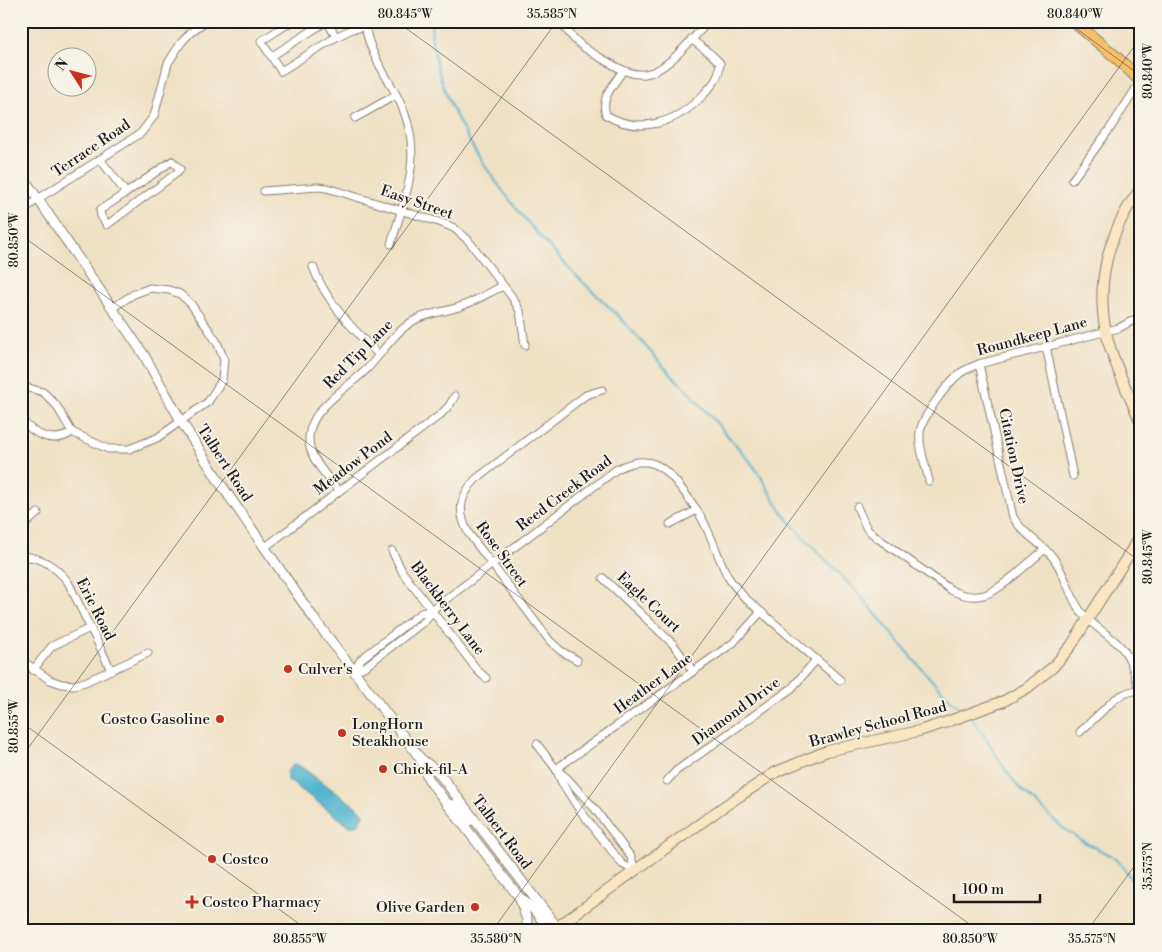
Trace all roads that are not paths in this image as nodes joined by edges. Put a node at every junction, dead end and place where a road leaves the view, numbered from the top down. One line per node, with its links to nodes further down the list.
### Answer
1 (206, 21): 14 (street, Terrace Road)
2 (560, 21): 10 (street)
3 (709, 21): 8 (street)
4 (1073, 21): 11 (main road)
5 (291, 22): 9 (street)
6 (365, 24): 7 (street); 12 (street)
7 (336, 37): 9 (street); 9 (street)
8 (692, 39): 10 (street); 10 (street)
9 (272, 56)
10 (623, 70)
11 (1141, 81): 16 (street)
12 (396, 95): 13 (street); 21 (street)
13 (356, 118)
14 (100, 159): 19 (street); 20 (street, Terrace Road)
15 (21, 174): 20 (street, Talbert Road)
16 (1072, 180)
17 (1141, 188): 28 (main road)
18 (264, 191): 21 (street, Easy Street)
19 (126, 193): 19 (street)
20 (38, 199): 22 (street, Terrace Road); 26 (street, Talbert Road)
21 (401, 210): 23 (street); 25 (street, Easy Street)
22 (21, 212)
23 (391, 244)
24 (313, 267): 31 (street)
25 (503, 286): 29 (street, Easy Street); 31 (street, Red Tip Lane)
26 (112, 308): 37 (street, Talbert Road); 37 (street)
27 (1141, 316): 28 (street, Roundkeep Lane)
28 (1106, 331): 30 (street, Roundkeep Lane); 38 (main road)
29 (525, 344)
30 (1046, 346): 32 (street, Roundkeep Lane); 40 (street)
31 (379, 356): 42 (street, Red Tip Lane)
32 (979, 364): 41 (street, Roundkeep Lane); 50 (street, Citation Drive)
33 (21, 389): 39 (street)
34 (602, 390): 53 (street, Rose Street)
35 (455, 396): 42 (street, Meadow Pond)
36 (21, 418): 39 (street)
37 (181, 421): 39 (street); 49 (street, Talbert Road)
38 (1141, 423)
39 (72, 432)
40 (1073, 476)
41 (929, 481)
42 (340, 491): 49 (street, Meadow Pond)
43 (857, 508): 50 (street)
44 (697, 510): 46 (street); 53 (street, Reed Creek Road); 56 (street, Reed Creek Road)
45 (38, 512): 47 (street)
46 (670, 524)
47 (21, 528)
48 (1141, 532): 57 (main road, Brawley School Road)
49 (264, 548): 65 (street, Talbert Road)
50 (1045, 549): 57 (street, Citation Drive)
51 (392, 551): 55 (street, Blackberry Lane)
52 (21, 556): 58 (street, Erie Road)
53 (492, 565): 55 (street, Reed Creek Road); 61 (street, Rose Street)
54 (603, 578): 66 (street, Eagle Court)
55 (432, 610): 65 (street, Reed Creek Road); 67 (street, Blackberry Lane)
56 (761, 612): 62 (street, Reed Creek Road); 66 (street, Heather Lane)
57 (1088, 619): 69 (street, Citation Drive); 77 (main road, Brawley School Road)
58 (90, 628): 63 (street); 64 (street, Erie Road)
59 (148, 653): 64 (street)
60 (21, 660): 63 (street)
61 (577, 660)
62 (816, 660): 68 (street, Reed Creek Road); 74 (street, Diamond Drive)
63 (34, 670): 64 (street)
64 (112, 670)
65 (354, 671): 72 (street, Talbert Road)
66 (693, 671): 73 (street, Heather Lane)
67 (486, 678)
68 (840, 680)
69 (1140, 692): 70 (street)
70 (1080, 732)
71 (537, 744): 73 (street)
72 (420, 758): 75 (street, Talbert Road); 76 (street, Talbert Road)
73 (556, 769): 77 (street); 77 (street)
74 (667, 781)
75 (447, 804): 76 (street); 78 (street, Talbert Road)
76 (498, 850): 79 (street, Talbert Road)
77 (635, 871): 79 (main road, Brawley School Road)
78 (519, 897): 79 (street, Talbert Road); 80 (street)
79 (552, 929)
80 (527, 931)

